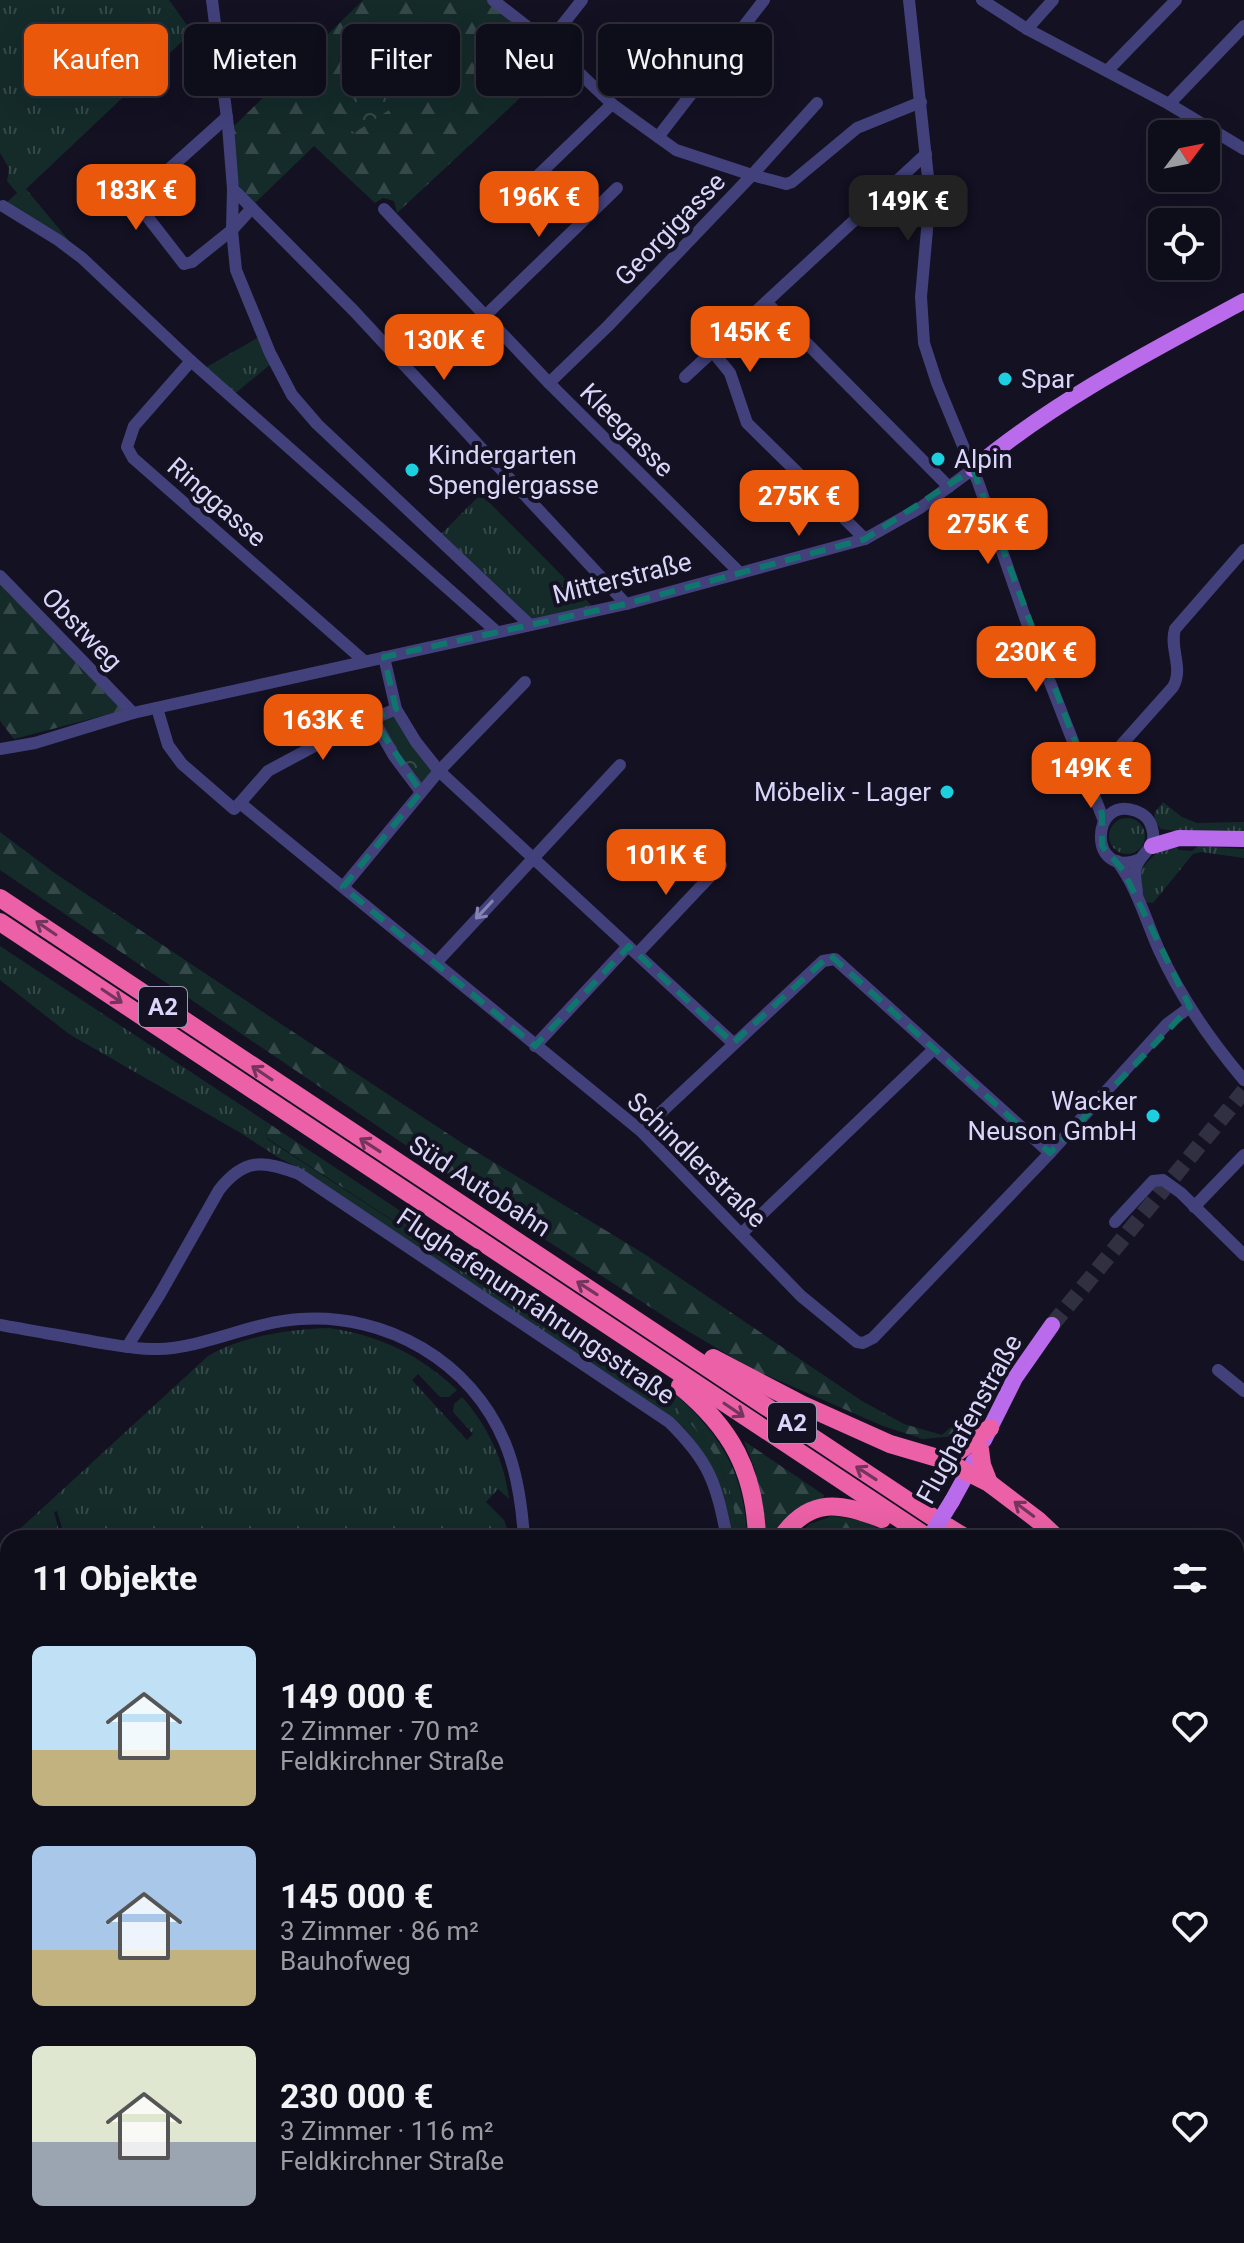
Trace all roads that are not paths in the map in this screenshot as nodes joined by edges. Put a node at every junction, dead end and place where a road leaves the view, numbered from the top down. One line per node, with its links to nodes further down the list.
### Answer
1 (212, 0): 19 (street)
2 (493, 0): 9 (street)
3 (582, 0): 10 (street)
4 (764, 0): 20 (street)
5 (909, 0): 15 (street)
6 (982, 0): 12 (street)
7 (1053, 0): 12 (street)
8 (1176, 0): 13 (street)
9 (524, 24)
10 (563, 24)
11 (1244, 26): 18 (street)
12 (1027, 29): 13 (street)
13 (1107, 71): 18 (street)
14 (582, 75): 17 (street)
15 (921, 102): 22 (street); 23 (street, Georgigasse)
16 (817, 103): 23 (street)
17 (612, 104): 20 (street); 29 (street)
18 (1169, 104): 21 (street)
19 (227, 117): 25 (street); 30 (street)
20 (658, 137): 23 (street)
21 (1244, 149)
22 (926, 154): 32 (street); 38 (street)
23 (752, 175): 37 (street, Georgigasse)
24 (617, 188): 33 (street)
25 (233, 189): 27 (street); 30 (street)
26 (3, 206): 35 (street)
27 (252, 208): 30 (street); 44 (street)
28 (384, 209): 33 (street, Kleegasse)
29 (498, 214)
30 (232, 230): 45 (street)
31 (1244, 301): 38 (main road, Mitterstraße)
32 (766, 302): 34 (street); 39 (street)
33 (485, 316): 37 (street, Kleegasse)
34 (713, 352): 36 (street); 40 (street)
35 (191, 361): 46 (street); 48 (street, Ringgasse)
36 (685, 377)
37 (549, 383): 42 (street, Kleegasse)
38 (973, 469): 39 (street, Mitterstraße); 57 (street)
39 (949, 487): 40 (street, Mitterstraße)
40 (865, 539): 42 (street, Mitterstraße)
41 (1244, 550): 57 (street)
42 (740, 573): 44 (street, Mitterstraße)
43 (0, 576): 52 (street, Obstweg)
44 (626, 604): 45 (street, Mitterstraße)
45 (530, 625): 46 (street, Mitterstraße)
46 (497, 632): 47 (street, Mitterstraße)
47 (384, 657): 48 (street, Mitterstraße); 51 (street)
48 (363, 660): 50 (street, Mitterstraße)
49 (525, 682): 56 (street)
50 (157, 708): 52 (street, Mitterstraße); 59 (street, Schindlerstraße)
51 (396, 709): 53 (street); 56 (street)
52 (133, 713): 54 (street, Mitterstraße)
53 (373, 719): 58 (street); 59 (street)
54 (1, 746)
55 (620, 765): 64 (street)
56 (439, 771): 58 (street); 64 (street)
57 (1090, 780): 60 (street); 61 (street)
58 (421, 792): 68 (street)
59 (240, 803): 68 (street, Schindlerstraße)
60 (1118, 810): 61 (street); 62 (street)
61 (1104, 821): 66 (street)
62 (1152, 838): 63 (main road); 65 (street)
63 (1244, 839)
64 (532, 858): 72 (street); 73 (street, one-way to 73)
65 (1140, 859): 66 (street); 70 (street)
66 (1117, 861): 70 (street)
67 (721, 865): 72 (street)
68 (343, 887): 73 (street, Schindlerstraße)
69 (0, 898): 88 (highway, Süd Autobahn / A2, one-way to 69)
70 (1138, 899): 74 (street)
71 (0, 922): 90 (highway, Süd Autobahn / A2, one-way to 90)
72 (632, 950): 75 (street); 76 (street)
73 (436, 963): 76 (street, Schindlerstraße)
74 (1190, 1007): 78 (street); 80 (street, Schindlerstraße)
75 (733, 1043): 77 (street); 79 (street)
76 (535, 1046): 79 (street, Schindlerstraße)
77 (934, 1049): 80 (street); 84 (street)
78 (1244, 1080)
79 (641, 1131): 84 (street, Schindlerstraße)
80 (1050, 1153): 84 (street, Schindlerstraße)
81 (1244, 1155): 82 (street)
82 (1194, 1207): 83 (street); 85 (street)
83 (1115, 1222)
84 (741, 1234)
85 (1244, 1255)
86 (0, 1325): 89 (street)
87 (1052, 1325): 93 (main road, Flughafenstraße)
88 (652, 1331): 95 (highway); 98 (highway, Süd Autobahn / A2, one-way to 88)
89 (127, 1347): 101 (street); 102 (street, Flughafenumfahrungsstraße)
90 (669, 1366): 99 (highway, Süd Autobahn / A2, one-way to 99); 103 (highway)
91 (1218, 1370): 92 (street)
92 (1244, 1391)
93 (990, 1428): 94 (main road, Flughafenstraße); 95 (highway)
94 (980, 1449): 96 (main road, Flughafenstraße); 97 (highway)
95 (941, 1459): 96 (highway)
96 (968, 1474): 97 (highway); 106 (main road, Flughafenstraße, bridge)
97 (989, 1483): 108 (highway, one-way to 97)
98 (931, 1516)
99 (901, 1521): 104 (highway); 105 (highway, Süd Autobahn / A2)
100 (948, 1527): 107 (highway)
101 (523, 1530)
102 (726, 1530)
103 (757, 1530)
104 (789, 1530)
105 (915, 1530)
106 (930, 1530)
107 (953, 1530)
108 (1049, 1530)

